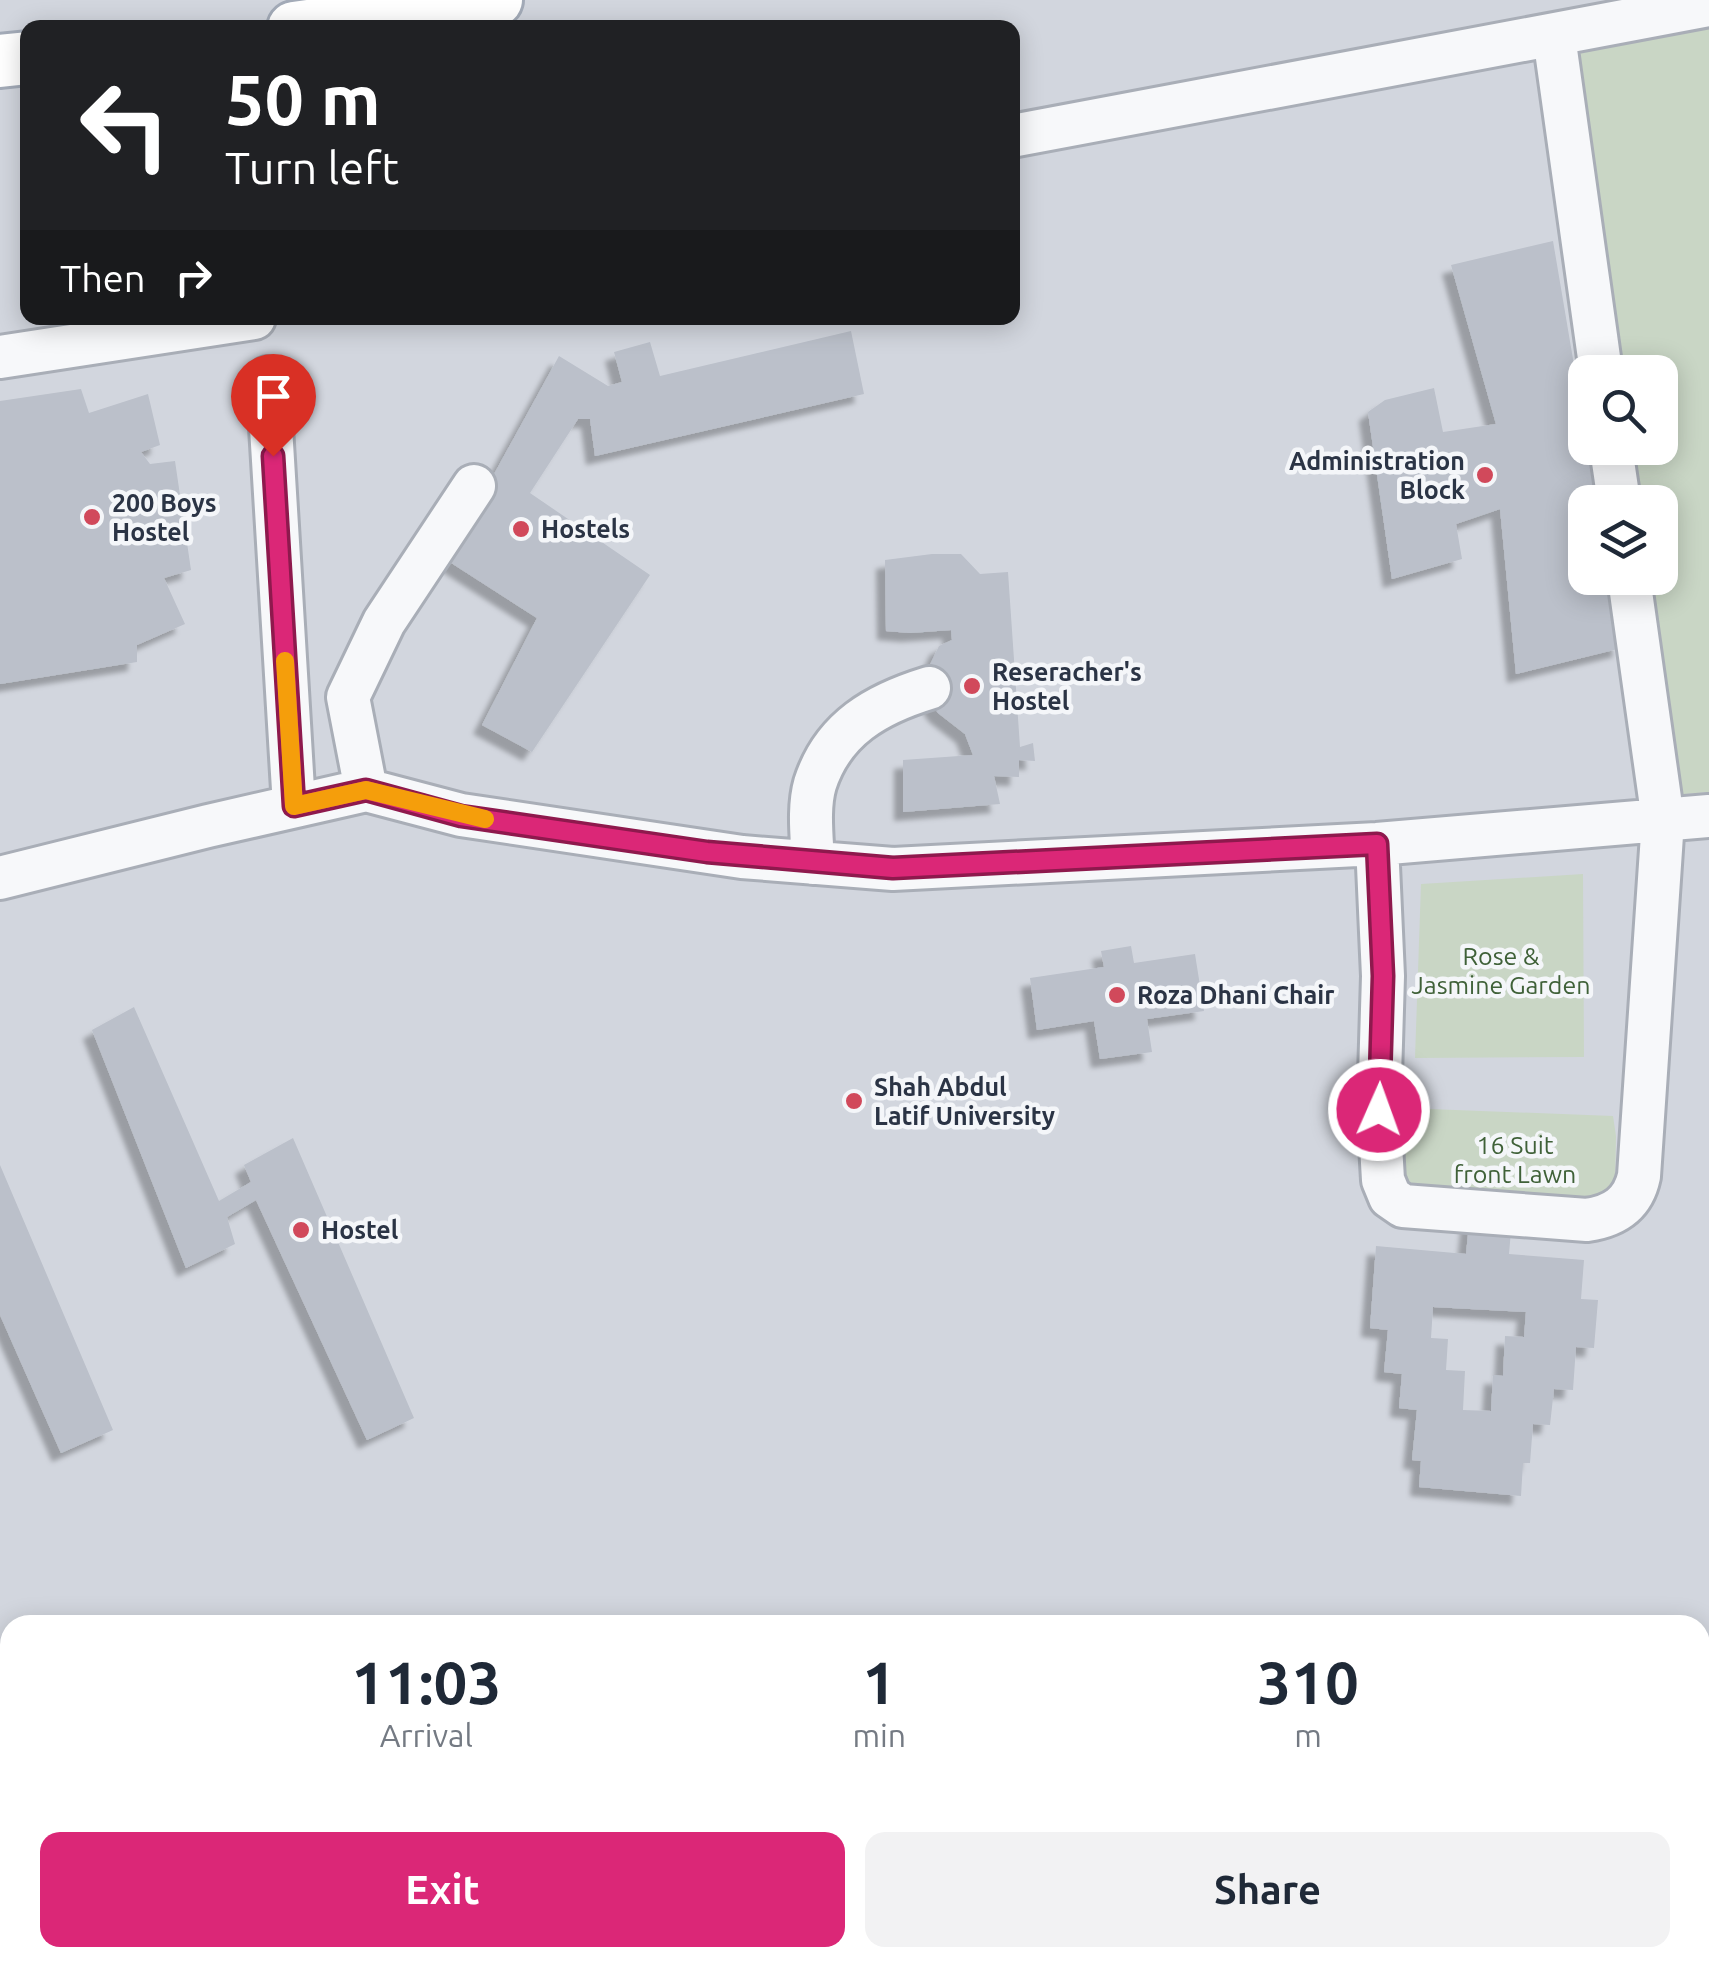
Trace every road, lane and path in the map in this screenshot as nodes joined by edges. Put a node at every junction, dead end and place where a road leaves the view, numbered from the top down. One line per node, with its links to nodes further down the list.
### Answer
1 (496, 0): 3 (main road)
2 (1709, 5): 4 (street)
3 (381, 20)
4 (1554, 36): 5 (street); 7 (street)
5 (1020, 135)
6 (208, 325): 8 (street)
7 (1599, 355)
8 (0, 357)
9 (268, 378): 14 (street)
10 (474, 486): 13 (street)
11 (1631, 595): 16 (street)
12 (929, 688): 18 (street)
13 (366, 790): 14 (street); 18 (street)
14 (294, 806): 19 (street)
15 (1709, 816): 16 (street)
16 (1663, 820): 17 (street); 17 (street)
17 (1377, 844): 18 (street)
18 (813, 862)
19 (0, 878)

